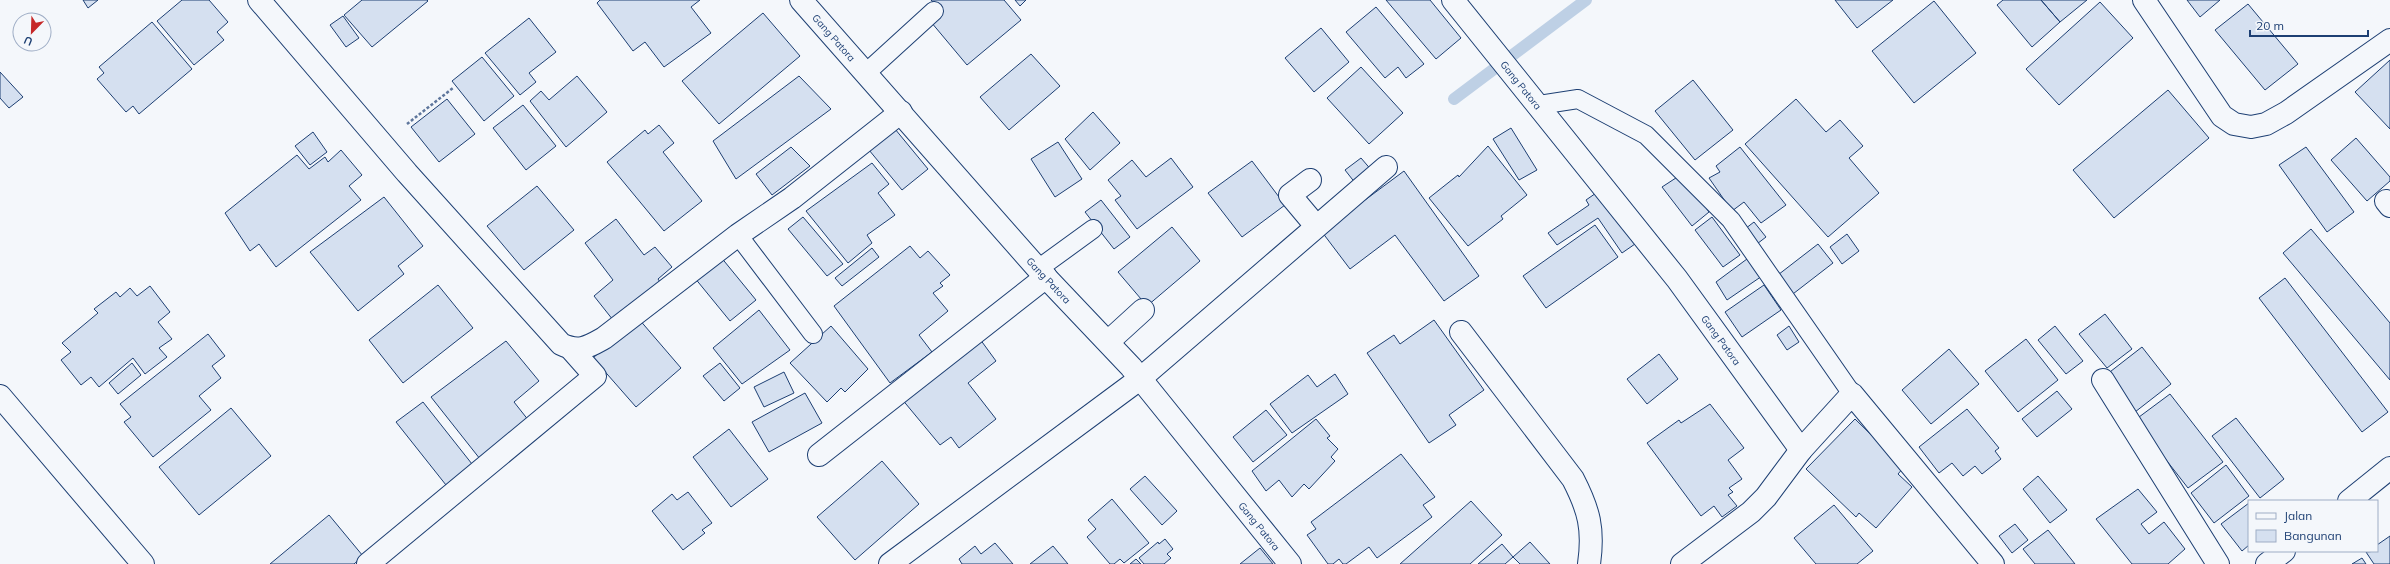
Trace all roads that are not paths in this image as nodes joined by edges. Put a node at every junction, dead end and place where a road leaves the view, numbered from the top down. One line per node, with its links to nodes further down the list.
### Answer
1 (259, 0): 20 (street)
2 (801, 0): 7 (street, Gang Patora)
3 (1453, 0): 8 (street, Gang Patora)
4 (2144, 0): 6 (street)
5 (934, 11): 7 (lane)
6 (2390, 40)
7 (866, 73): 9 (street, Gang Patora)
8 (1539, 105): 23 (lane); 25 (street, Gang Patora)
9 (901, 112): 14 (street); 15 (street, Gang Patora)
10 (1386, 167): 12 (street)
11 (1310, 180): 12 (street)
12 (1316, 226): 21 (street)
13 (1093, 229): 15 (lane)
14 (738, 235): 18 (lane); 20 (street)
15 (1042, 273): 19 (street, Gang Patora); 26 (street)
16 (1143, 310): 19 (street)
17 (1461, 332): 34 (street)
18 (813, 334)
19 (1109, 342): 21 (street, Gang Patora)
20 (572, 350): 31 (street)
21 (1136, 372): 32 (street); 33 (street, Gang Patora)
22 (2103, 380): 37 (street)
23 (1852, 394): 25 (street); 36 (street)
24 (0, 396): 30 (street)
25 (1801, 450): 35 (street)
26 (819, 455)
27 (2390, 468): 28 (street)
28 (2350, 500)
29 (2283, 552): 38 (street)
30 (143, 564)
31 (368, 564)
32 (890, 564)
33 (1290, 564)
34 (1589, 564)
35 (1682, 564)
36 (1993, 564)
37 (2218, 564)
38 (2267, 564)

